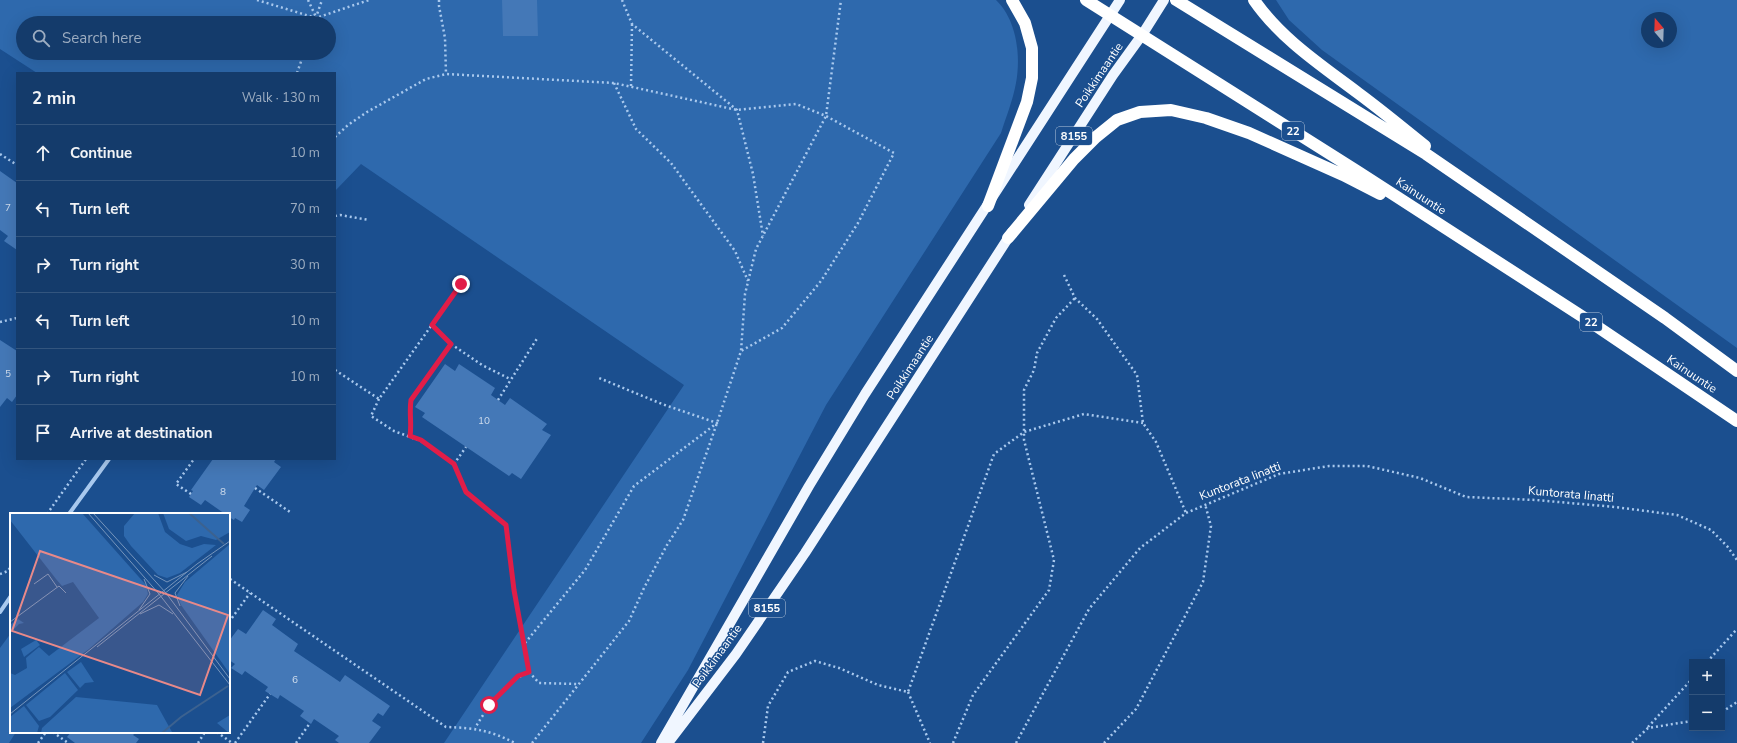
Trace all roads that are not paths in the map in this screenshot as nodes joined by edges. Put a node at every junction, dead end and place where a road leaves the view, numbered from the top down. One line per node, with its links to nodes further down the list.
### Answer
1 (1012, 0): 10 (highway)
2 (1086, 0): 7 (highway, Kainuuntie / 22)
3 (1120, 0): 7 (main road, Poikkimaantie)
4 (1164, 0): 8 (main road, Poikkimaantie)
5 (1176, 0): 9 (highway)
6 (1254, 0): 9 (highway)
7 (1110, 15): 8 (highway, Kainuuntie / 22); 10 (main road, Poikkimaantie / 8155)
8 (1142, 35): 11 (highway, Kainuuntie / 22); 12 (main road, Poikkimaantie / 8155)
9 (1477, 189): 13 (highway)
10 (988, 206): 19 (main road, Poikkimaantie / 8155)
11 (1444, 227): 12 (highway); 14 (highway, Kainuuntie / 22)
12 (1008, 238): 20 (main road, Poikkimaantie / 8155)
13 (1737, 371)
14 (1737, 421)
15 (108, 460): 16 (street)
16 (71, 513)
17 (10, 597): 18 (street)
18 (0, 612)
19 (661, 743)
20 (668, 743)

